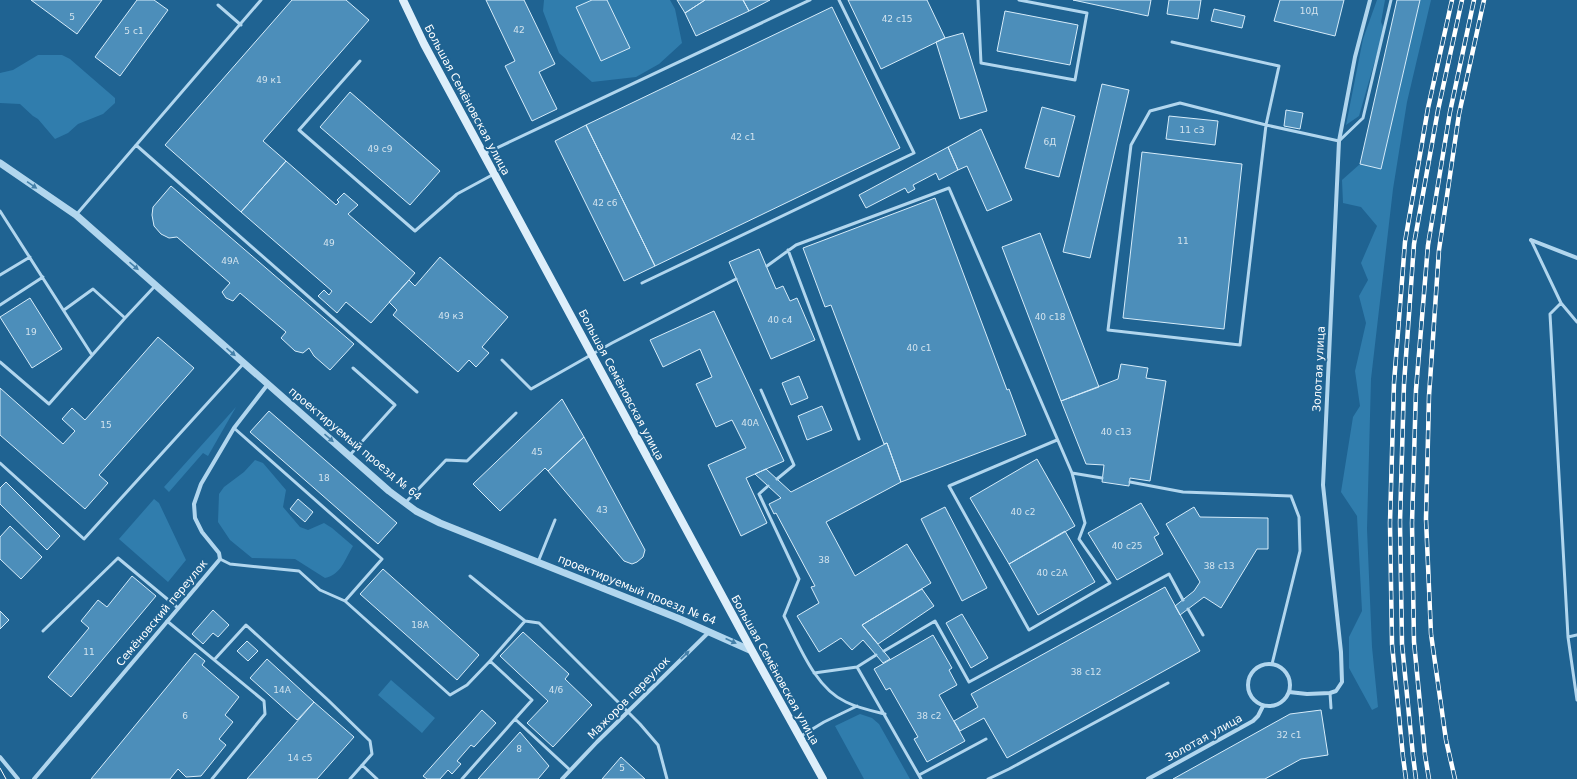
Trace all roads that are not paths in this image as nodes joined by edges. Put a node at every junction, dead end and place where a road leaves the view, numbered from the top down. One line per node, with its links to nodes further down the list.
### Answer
1 (261, 0): 10 (lane)
2 (403, 0): 16 (main road, Большая Семёновская улица)
3 (810, 0): 16 (lane)
4 (839, 0): 29 (lane)
5 (978, 0): 6 (lane)
6 (1019, 0)
7 (1370, 0): 14 (street, Золотая улица)
8 (1392, 0): 14 (lane)
9 (218, 5): 10 (lane)
10 (241, 24): 15 (lane)
11 (1172, 42): 13 (lane)
12 (360, 61): 18 (lane)
13 (1266, 125): 13 (lane); 14 (lane)
14 (1339, 142): 82 (street, Золотая улица)
15 (136, 145): 20 (lane); 44 (lane)
16 (484, 154): 18 (main road, Большая Семёновская улица)
17 (0, 164): 20 (street, проектируемый проезд № 64, one-way to 20)
18 (494, 174): 36 (main road, Большая Семёновская улица)
19 (0, 211): 23 (lane)
20 (76, 215): 30 (street, проектируемый проезд № 64, one-way to 30)
21 (1531, 240): 24 (street); 31 (lane)
22 (788, 250): 25 (lane); 47 (lane); 48 (lane)
23 (30, 257): 26 (lane); 27 (lane)
24 (1577, 258)
25 (767, 266)
26 (0, 275)
27 (43, 277): 32 (lane); 33 (lane)
28 (736, 279): 36 (lane)
29 (642, 283)
30 (155, 285): 34 (lane); 40 (street, проектируемый проезд № 64, one-way to 40)
31 (1561, 303): 35 (lane); 71 (lane)
32 (0, 305)
33 (64, 310): 34 (lane); 37 (lane)
34 (125, 318): 37 (lane)
35 (1577, 322)
36 (592, 354): 38 (lane); 72 (main road, Большая Семёновская улица)
37 (92, 355): 39 (lane)
38 (502, 360)
39 (0, 362)
40 (244, 363): 42 (street, проектируемый проезд № 64); 50 (lane)
41 (353, 368): 49 (lane)
42 (268, 384): 46 (street, Семёновский переулок); 49 (street, проектируемый проезд № 64, one-way to 49)
43 (761, 390): 53 (lane)
44 (417, 392)
45 (516, 413): 56 (lane)
46 (234, 428): 58 (street, Семёновский переулок); 62 (lane)
47 (859, 439)
48 (1057, 440): 51 (lane); 51 (lane)
49 (350, 456): 56 (street, проектируемый проезд № 64)
50 (0, 463)
51 (1072, 473): 52 (lane)
52 (1102, 478)
53 (777, 479)
54 (1130, 482): 77 (lane)
55 (768, 486): 79 (lane)
56 (404, 503): 59 (street, проектируемый проезд № 64)
57 (555, 520): 59 (lane)
58 (220, 559): 62 (lane); 63 (street, Семёновский переулок)
59 (538, 562): 68 (street, проектируемый проезд № 64)
60 (470, 576): 66 (lane)
61 (1183, 600): 73 (lane)
62 (345, 601): 76 (lane)
63 (178, 608): 65 (street, Семёновский переулок); 67 (lane)
64 (1188, 609): 69 (lane)
65 (167, 621): 75 (lane); 97 (street, Семёновский переулок)
66 (525, 621): 76 (lane); 87 (lane)
67 (43, 631)
68 (710, 631): 72 (street, проектируемый проезд № 64, one-way to 72); 87 (street, Мажоров переулок, one-way to 68)
69 (1203, 635)
70 (1577, 635): 71 (lane)
71 (1568, 637): 83 (lane)
72 (752, 651): 90 (main road, Большая Семёновская улица)
73 (884, 651)
74 (876, 656): 78 (lane)
75 (214, 660): 93 (lane); 98 (lane)
76 (490, 661): 89 (lane)
77 (1272, 664): 81 (street); 85 (street)
78 (857, 667): 79 (lane); 88 (lane)
79 (814, 673): 84 (lane)
80 (1168, 684): 105 (lane)
81 (1289, 692): 82 (street); 85 (street)
82 (1330, 693): 86 (lane)
83 (1577, 700)
84 (857, 706): 88 (lane); 90 (lane)
85 (1263, 706): 106 (street, Золотая улица)
86 (1331, 708)
87 (628, 711): 94 (street, Мажоров переулок); 103 (lane)
88 (885, 714): 95 (lane)
89 (515, 719): 94 (lane); 101 (lane)
90 (800, 737): 104 (main road, Большая Семёновская улица)
91 (986, 739): 95 (lane)
92 (0, 757): 96 (street)
93 (362, 766): 99 (lane); 100 (lane)
94 (570, 770): 102 (street, Мажоров переулок)
95 (920, 777)
96 (18, 779)
97 (34, 779)
98 (212, 779)
99 (350, 779)
100 (377, 779)
101 (462, 779)
102 (562, 779)
103 (667, 779)
104 (823, 779)
105 (988, 779)
106 (1148, 779)

